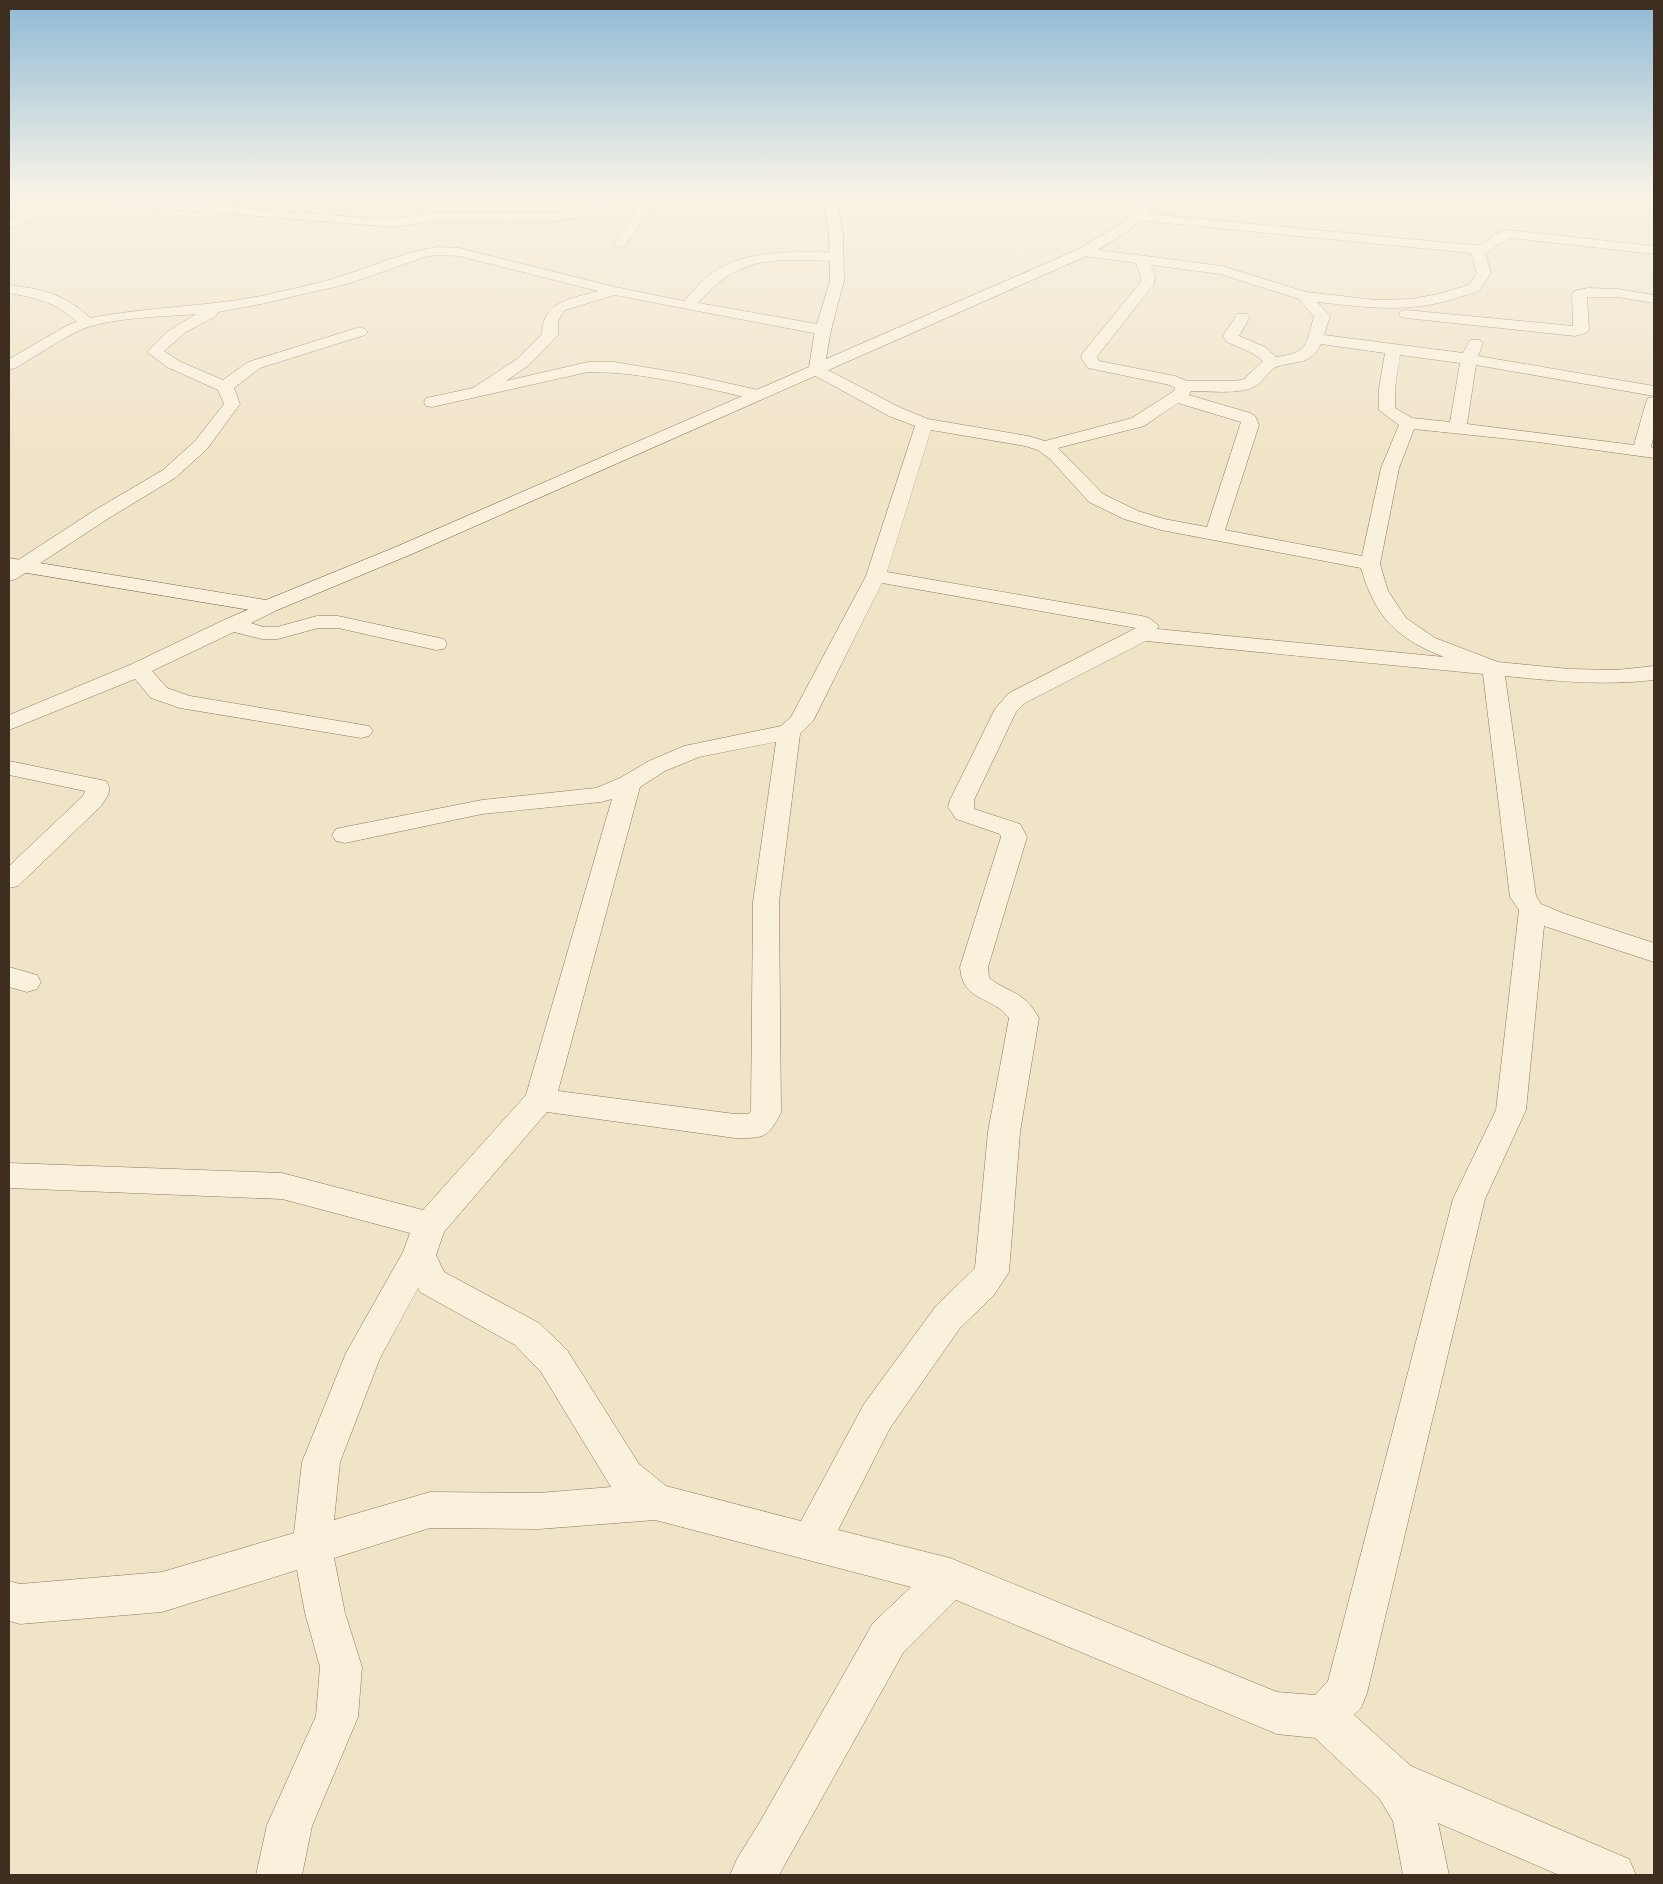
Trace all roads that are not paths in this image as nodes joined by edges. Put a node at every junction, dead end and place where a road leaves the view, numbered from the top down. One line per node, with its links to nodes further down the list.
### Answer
1 (345, 280): 14 (street)
2 (571, 280): 10 (street)
3 (712, 280): 15 (street)
4 (837, 280): 19 (street)
5 (1021, 280): 26 (street)
6 (1148, 280): 30 (street)
7 (1253, 280): 11 (street)
8 (1479, 280): 13 (street)
9 (9, 288): 18 (street)
10 (615, 291): 15 (street); 29 (street)
11 (1304, 296): 13 (street); 21 (street)
12 (1654, 299): 17 (street)
13 (1336, 301): 17 (street)
14 (229, 306): 18 (street); 27 (street)
15 (687, 306): 19 (street)
16 (1242, 317): 24 (street)
17 (1483, 322): 23 (street)
18 (87, 323): 25 (street)
19 (823, 330): 26 (street)
20 (360, 332): 27 (street)
21 (1315, 339): 22 (street); 24 (street)
22 (1393, 349): 23 (street); 34 (street)
23 (1469, 358): 28 (street); 36 (street)
24 (1272, 362): 30 (street)
25 (9, 365)
26 (816, 370): 31 (street); 35 (street)
27 (226, 387): 41 (street)
28 (1654, 391)
29 (478, 392): 31 (street); 32 (street)
30 (1180, 392): 37 (street); 39 (street)
31 (757, 395): 43 (street)
32 (432, 402)
33 (1654, 402): 38 (street)
34 (1408, 423): 36 (street); 40 (street)
35 (924, 424): 37 (street); 42 (street)
36 (1458, 429): 38 (street)
37 (1044, 446): 39 (street)
38 (1648, 452)
39 (1214, 534): 40 (street)
40 (1370, 564): 47 (street)
41 (13, 568): 43 (street)
42 (876, 576): 45 (street); 52 (street)
43 (268, 607): 44 (street)
44 (232, 624): 46 (street); 48 (street)
45 (1143, 634): 47 (street); 63 (street)
46 (436, 644)
47 (1493, 668): 49 (street); 57 (street)
48 (140, 669): 50 (street); 51 (street)
49 (1654, 673)
50 (9, 723)
51 (361, 731)
52 (789, 732): 54 (street); 59 (street)
53 (9, 768): 56 (street)
54 (629, 783): 55 (street); 59 (street)
55 (344, 835)
56 (9, 880)
57 (1532, 910): 58 (street); 67 (street)
58 (1654, 953)
59 (540, 1100): 61 (street)
60 (9, 1175): 61 (street)
61 (424, 1240): 62 (street); 64 (street)
62 (655, 1502): 63 (street); 64 (street)
63 (811, 1542): 65 (street)
64 (312, 1546): 66 (street); 69 (street)
65 (950, 1578): 67 (street); 70 (street)
66 (9, 1601)
67 (1324, 1716): 68 (street)
68 (1395, 1782): 71 (street); 72 (street)
69 (279, 1875)
70 (753, 1875)
71 (1426, 1875)
72 (1613, 1875)

